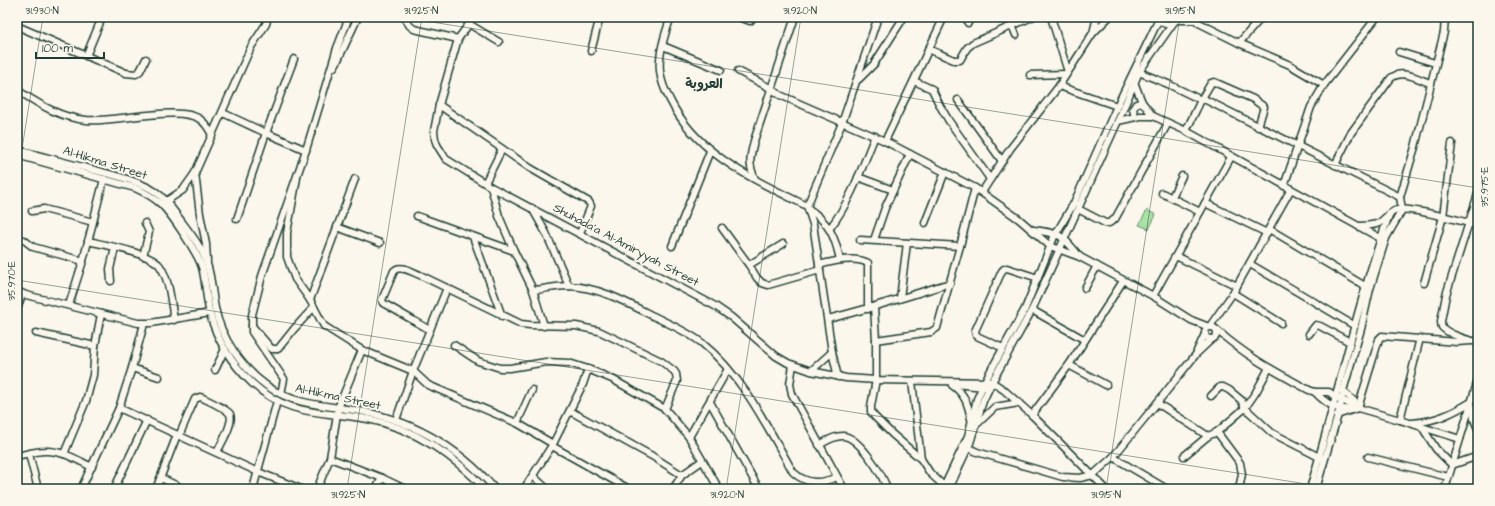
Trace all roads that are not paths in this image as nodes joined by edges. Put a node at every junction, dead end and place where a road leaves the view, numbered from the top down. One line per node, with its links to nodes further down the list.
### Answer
1 (94, 17): 22 (street)
2 (268, 17): 61 (street)
3 (349, 17): 42 (street)
4 (358, 17): 42 (street)
5 (404, 17): 31 (street)
6 (472, 17): 26 (street, Shuhada'a Al-Amiryyah Street)
7 (600, 17): 36 (street)
8 (671, 17): 34 (street)
9 (738, 17): 10 (street)
10 (754, 17)
11 (795, 17): 54 (street)
12 (878, 17): 48 (street)
13 (904, 17): 48 (street)
14 (944, 17): 35 (street)
15 (1032, 17): 27 (street)
16 (1051, 17): 46 (street)
17 (1096, 17): 29 (street)
18 (1110, 17): 29 (street)
19 (1262, 17): 33 (street)
20 (1376, 17): 52 (street)
21 (1445, 17): 41 (street)
22 (102, 18): 38 (street)
23 (1158, 18): 25 (street); 60 (street)
24 (1193, 18): 25 (street); 33 (street)
25 (1176, 20): 45 (street)
26 (470, 24): 31 (street, Shuhada'a Al-Amiryyah Street); 32 (street)
27 (1012, 25): 30 (street); 35 (street)
28 (17, 26): 38 (street)
29 (1093, 33): 46 (street)
30 (1016, 36)
31 (458, 39): 59 (street, Shuhada'a Al-Amiryyah Street)
32 (499, 42)
33 (1239, 43): 52 (street)
34 (663, 46): 43 (street); 78 (street)
35 (928, 49): 49 (street)
36 (591, 51)
37 (1399, 52): 41 (street)
38 (86, 56): 39 (street)
39 (146, 59)
40 (294, 59): 69 (street)
41 (1435, 63): 51 (street)
42 (331, 69): 77 (street)
43 (721, 70)
44 (738, 71): 54 (street)
45 (1139, 72): 50 (street); 56 (street)
46 (1067, 73): 47 (street); 53 (street)
47 (1030, 75)
48 (858, 80): 65 (street)
49 (914, 80): 72 (street); 89 (street)
50 (1134, 82): 58 (street); 64 (street)
51 (1430, 83): 83 (street); 103 (street)
52 (1324, 85): 74 (street)
53 (1059, 86): 60 (street); 82 (street)
54 (772, 89): 65 (street); 92 (street)
55 (17, 90): 70 (street)
56 (1201, 99): 67 (street); 67 (street); 68 (street)
57 (958, 100): 82 (street)
58 (1142, 102): 62 (street); 63 (street)
59 (439, 105): 75 (street); 93 (street, Shuhada'a Al-Amiryyah Street)
60 (1117, 106): 128 (street)
61 (223, 113): 69 (street); 70 (street)
62 (1153, 116): 63 (street); 66 (street)
63 (1135, 117): 64 (street)
64 (1118, 121): 108 (street)
65 (842, 123): 71 (street); 107 (street)
66 (1168, 123): 68 (street); 108 (street)
67 (1258, 127): 74 (street)
68 (1186, 131): 81 (street)
69 (266, 133): 77 (street); 115 (street)
70 (212, 135): 85 (street)
71 (875, 136): 72 (street); 87 (street)
72 (885, 141): 79 (street)
73 (1452, 143): 114 (street)
74 (1297, 146): 83 (street); 94 (street)
75 (502, 149): 93 (street); 127 (street)
76 (17, 150): 104 (street, Al-Hikma Street)
77 (306, 150): 88 (street)
78 (710, 151): 92 (street); 139 (street)
79 (910, 154): 84 (street); 98 (street)
80 (17, 155): 90 (street, Al-Hikma Street)
81 (1230, 157): 94 (street); 105 (street)
82 (1002, 160): 89 (street)
83 (1335, 165): 103 (street)
84 (945, 172): 96 (street); 117 (street)
85 (195, 173): 104 (street); 150 (street)
86 (1182, 176): 102 (street)
87 (858, 177): 98 (street); 124 (street)
88 (297, 178): 170 (street); 184 (street)
89 (990, 178): 99 (street)
90 (104, 179): 104 (street, Al-Hikma Street); 116 (street)
91 (355, 179): 122 (street)
92 (755, 180): 107 (street)
93 (485, 183): 95 (street, Shuhada'a Al-Amiryyah Street)
94 (1284, 186): 97 (street)
95 (491, 187): 106 (street, Shuhada'a Al-Amiryyah Street); 144 (street)
96 (975, 188): 99 (street); 140 (street)
97 (1291, 189): 120 (street); 126 (street)
98 (894, 190): 134 (street)
99 (982, 192): 125 (street)
100 (1162, 193): 102 (street)
101 (1478, 194): 118 (street)
102 (1172, 197): 111 (street)
103 (1400, 197): 109 (street)
104 (164, 203): 150 (street, Al-Hikma Street); 176 (street, Al-Hikma Street)
105 (1205, 203): 111 (street); 126 (street)
106 (532, 208): 127 (street, Shuhada'a Al-Amiryyah Street); 160 (street)
107 (808, 208): 124 (street); 154 (street)
108 (1078, 209): 130 (street)
109 (1402, 210): 112 (street); 114 (street); 131 (street)
110 (32, 211): 116 (street)
111 (1200, 212): 146 (street)
112 (1389, 215): 120 (street); 131 (street)
113 (417, 216): 129 (street)
114 (1443, 217): 118 (street); 159 (street)
115 (237, 219)
116 (93, 222): 135 (street)
117 (925, 223)
118 (1469, 223): 121 (street); 196 (street)
119 (145, 224): 145 (street)
120 (1357, 226): 131 (street)
121 (1478, 226)
122 (337, 228): 136 (street); 170 (street)
123 (722, 228): 152 (street)
124 (830, 228): 148 (street)
125 (1032, 230): 128 (street); 141 (street)
126 (1268, 231): 151 (street); 162 (street)
127 (580, 233): 207 (street, Shuhada'a Al-Amiryyah Street)
128 (1056, 234): 130 (street); 141 (street)
129 (473, 237): 144 (street); 178 (street)
130 (1065, 238): 143 (street); 147 (street)
131 (1383, 238): 162 (street); 227 (street)
132 (24, 240): 149 (street)
133 (860, 240): 134 (street)
134 (874, 240): 137 (street)
135 (88, 241): 142 (street); 149 (street)
136 (380, 243)
137 (907, 243): 140 (street); 169 (street)
138 (782, 244): 152 (street)
139 (672, 246)
140 (960, 246): 158 (street)
141 (1050, 246): 143 (street); 155 (street)
142 (115, 248): 145 (street); 156 (street)
143 (1059, 250): 147 (street); 175 (street)
144 (514, 252): 165 (street)
145 (143, 256): 180 (street)
146 (1176, 256): 161 (street); 168 (street)
147 (1080, 257): 153 (street)
148 (840, 260): 154 (street); 173 (street)
149 (83, 261): 171 (street)
150 (207, 264): 229 (street, Al-Hikma Street)
151 (1250, 264): 161 (street); 186 (street)
152 (749, 265): 154 (street)
153 (1097, 266): 157 (street); 164 (street)
154 (820, 267): 179 (street)
155 (1038, 278): 202 (street); 202 (street)
156 (111, 281)
157 (1123, 281): 168 (street); 195 (street)
158 (950, 283): 169 (street); 194 (street)
159 (1424, 283)
160 (569, 286): 165 (street); 212 (street)
161 (1237, 286): 167 (street)
162 (1365, 286): 186 (street)
163 (447, 288): 178 (street); 188 (street); 188 (street)
164 (1084, 288)
165 (533, 290): 185 (street)
166 (19, 292): 171 (street); 174 (street)
167 (1233, 293): 183 (street); 187 (street)
168 (1153, 296): 181 (street)
169 (900, 298): 173 (street)
170 (310, 300): 172 (street)
171 (69, 305): 177 (street)
172 (314, 307): 184 (street); 204 (street)
173 (871, 308): 179 (street); 194 (street)
174 (17, 310)
175 (1032, 310): 195 (street); 224 (street)
176 (210, 313): 180 (street); 203 (street, Al-Hikma Street)
177 (101, 314): 182 (street); 201 (street)
178 (502, 316): 185 (street)
179 (828, 319): 205 (street)
180 (174, 320): 182 (street)
181 (1191, 320): 187 (street); 190 (street)
182 (144, 324): 209 (street)
183 (1281, 324)
184 (252, 326): 229 (street)
185 (544, 326): 242 (street)
186 (1355, 326): 197 (street)
187 (1213, 328): 190 (street); 193 (street); 199 (street)
188 (430, 330): 214 (street)
189 (36, 333): 201 (street)
190 (1204, 334): 193 (street); 206 (street)
191 (1309, 334): 197 (street)
192 (1420, 338): 196 (street); 241 (street); 249 (street)
193 (1213, 339): 199 (street); 206 (street)
194 (876, 340): 218 (street)
195 (1085, 340): 208 (street)
196 (1471, 341): 198 (street)
197 (1350, 342): 231 (street)
198 (1478, 342)
199 (1231, 343): 210 (street)
200 (454, 345): 211 (street)
201 (95, 346): 265 (street)
202 (1003, 348): 223 (street)
203 (225, 349): 213 (street); 232 (street, Al-Hikma Street)
204 (362, 350): 214 (street); 238 (street)
205 (832, 352): 215 (street); 217 (street)
206 (1197, 353): 236 (street)
207 (793, 365): 215 (street, Shuhada'a Al-Amiryyah Street); 261 (street)
208 (1069, 365): 225 (street); 245 (street)
209 (132, 368): 216 (street); 237 (street)
210 (1269, 368): 228 (street); 239 (street)
211 (588, 369): 242 (street); 243 (street)
212 (728, 369): 233 (street); 281 (street)
213 (215, 370)
214 (413, 371): 248 (street); 250 (street)
215 (811, 371): 217 (street, Shuhada'a Al-Amiryyah Street)
216 (159, 377)
217 (838, 377): 218 (street, Shuhada'a Al-Amiryyah Street)
218 (876, 380): 219 (street, Shuhada'a Al-Amiryyah Street); 273 (street)
219 (912, 381): 220 (street, Shuhada'a Al-Amiryyah Street); 273 (street)
220 (938, 382): 222 (street, Shuhada'a Al-Amiryyah Street); 223 (street, Shuhada'a Al-Amiryyah Street)
221 (1478, 382): 234 (street)
222 (951, 384): 223 (street, Shuhada'a Al-Amiryyah Street); 251 (street)
223 (983, 384): 224 (street, Shuhada'a Al-Amiryyah Street); 251 (street)
224 (991, 384): 235 (street, Shuhada'a Al-Amiryyah Street); 251 (street)
225 (1106, 385)
226 (532, 390): 250 (street)
227 (1343, 391): 231 (street); 241 (street)
228 (1315, 392): 231 (street); 240 (street)
229 (281, 394): 238 (street, Al-Hikma Street)
230 (1211, 396): 239 (street)
231 (1339, 399): 240 (street); 241 (street)
232 (277, 401): 244 (street, Al-Hikma Street); 277 (street)
233 (710, 402): 258 (street); 303 (street)
234 (1471, 402): 252 (street); 254 (street); 259 (street)
235 (1019, 403): 245 (street, Shuhada'a Al-Amiryyah Street); 251 (street)
236 (1157, 403): 257 (street); 269 (street)
237 (119, 408): 247 (street); 276 (street)
238 (338, 408): 244 (street); 248 (street, Al-Hikma Street)
239 (1245, 408): 255 (street); 272 (street)
240 (1337, 408): 241 (street); 246 (street); 272 (street)
241 (1358, 408): 246 (street); 249 (street)
242 (665, 409): 258 (street)
243 (570, 411): 260 (street); 278 (street)
244 (336, 415): 271 (street); 296 (street, Al-Hikma Street)
245 (1032, 415): 279 (street, Shuhada'a Al-Amiryyah Street)
246 (1337, 416): 272 (street)
247 (147, 420): 256 (street); 288 (street)
248 (396, 420): 297 (street, Al-Hikma Street)
249 (1400, 420): 252 (street)
250 (517, 423): 260 (street)
251 (974, 423): 262 (street)
252 (1409, 423): 253 (street)
253 (1422, 427): 259 (street); 275 (street)
254 (1478, 428)
255 (1217, 432): 257 (street); 308 (street)
256 (178, 436): 263 (street); 263 (street); 283 (street)
257 (1208, 436): 267 (street)
258 (689, 437): 274 (street)
259 (1460, 440): 275 (street)
260 (553, 445): 280 (street); 300 (street)
261 (819, 445): 281 (street); 305 (street)
262 (966, 447): 279 (street); 286 (street)
263 (217, 452): 277 (street)
264 (29, 454): 265 (street); 266 (street); 285 (street)
265 (64, 454): 276 (street)
266 (17, 456)
267 (1184, 456)
268 (1478, 456): 275 (street)
269 (1113, 457): 279 (street); 307 (street)
270 (1368, 457): 282 (street)
271 (330, 458): 284 (street); 293 (street)
272 (1322, 458): 309 (street); 310 (street)
273 (921, 459): 286 (street)
274 (702, 461): 278 (street); 302 (street)
275 (1452, 465): 282 (street)
276 (92, 467): 287 (street)
277 (258, 472): 291 (street); 292 (street)
278 (682, 475): 301 (street)
279 (1094, 475): 306 (street, Shuhada'a Al-Amiryyah Street)
280 (533, 476): 298 (street); 299 (street)
281 (837, 477): 304 (street)
282 (1448, 477): 311 (street)
283 (161, 478): 289 (street); 290 (street)
284 (382, 478): 294 (street); 295 (street)
285 (37, 485)
286 (946, 488)
287 (81, 489)
288 (114, 489)
289 (156, 489)
290 (184, 489)
291 (253, 489)
292 (301, 489)
293 (317, 489)
294 (376, 489)
295 (405, 489)
296 (485, 489)
297 (495, 489)
298 (524, 489)
299 (547, 489)
300 (629, 489)
301 (673, 489)
302 (719, 489)
303 (759, 489)
304 (844, 489)
305 (887, 489)
306 (1106, 489)
307 (1167, 489)
308 (1239, 489)
309 (1310, 489)
310 (1316, 489)
311 (1445, 489)

